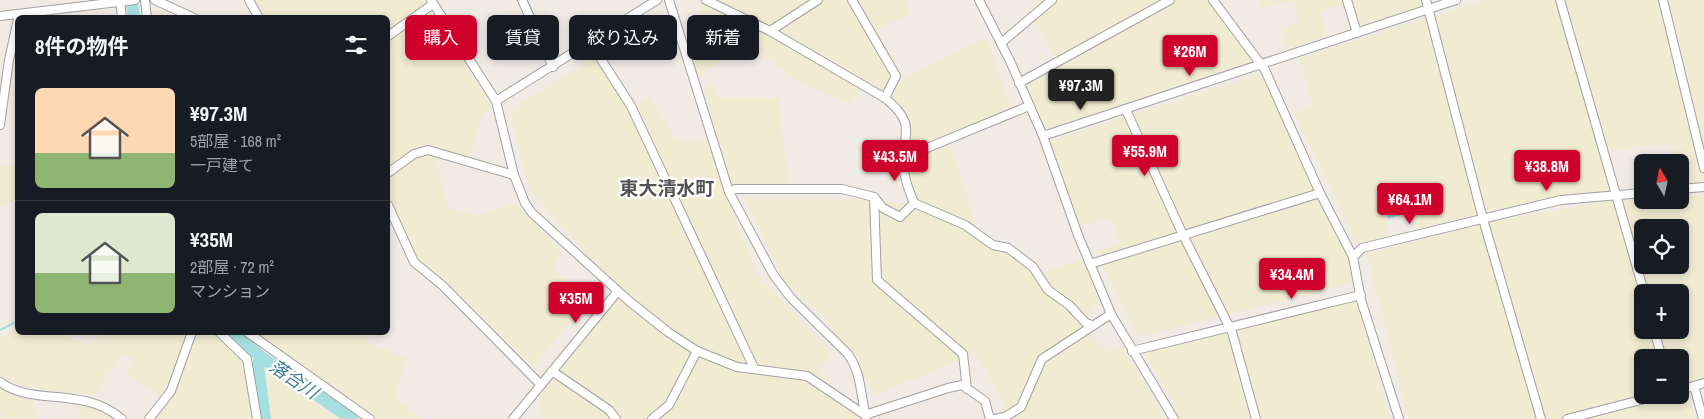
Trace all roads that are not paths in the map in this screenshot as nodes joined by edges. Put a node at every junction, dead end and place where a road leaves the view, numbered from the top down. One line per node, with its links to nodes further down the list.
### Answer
1 (135, 0): 20 (street)
2 (145, 0): 26 (street)
3 (155, 0): 27 (street)
4 (250, 0): 28 (street)
5 (522, 0): 40 (street)
6 (657, 0): 29 (street)
7 (669, 0): 54 (street)
8 (706, 0): 33 (street)
9 (818, 0): 33 (street)
10 (852, 0): 42 (street)
11 (979, 0): 36 (street)
12 (1052, 0): 36 (street)
13 (1170, 0): 41 (street)
14 (1213, 0): 39 (street)
15 (1347, 0): 34 (street)
16 (1426, 0): 23 (street)
17 (1456, 0): 23 (street)
18 (1560, 0): 57 (street)
19 (1663, 0): 49 (street)
20 (122, 1): 21 (street); 25 (street)
21 (107, 2): 24 (street)
22 (432, 2): 35 (street); 43 (street)
23 (1429, 9): 34 (street); 61 (street)
24 (30, 15)
25 (122, 15)
26 (147, 15)
27 (188, 15)
28 (258, 15)
29 (633, 15)
30 (0, 16): 31 (street)
31 (15, 17)
32 (15, 30): 46 (street)
33 (770, 31): 42 (street)
34 (1357, 33): 39 (street)
35 (390, 34)
36 (1001, 43): 41 (street)
37 (569, 56): 40 (street)
38 (602, 60): 76 (street)
39 (1262, 66): 45 (street); 55 (street)
40 (553, 67): 43 (street)
41 (1020, 83): 44 (street)
42 (884, 98): 48 (street)
43 (496, 101): 51 (street)
44 (1029, 106): 47 (street); 48 (street)
45 (1126, 110): 47 (street); 62 (street)
46 (0, 125)
47 (1043, 136): 64 (street)
48 (904, 158): 59 (street)
49 (1704, 168)
50 (390, 172): 51 (street)
51 (514, 175): 66 (street)
52 (1704, 187): 53 (street)
53 (1689, 188)
54 (729, 192): 58 (street); 85 (street)
55 (1320, 193): 62 (street); 63 (street)
56 (1634, 194): 57 (street)
57 (1616, 195): 61 (street); 65 (street)
58 (874, 197): 59 (street); 83 (street)
59 (914, 203): 69 (street)
60 (390, 209): 79 (street)
61 (1483, 219): 63 (street); 98 (street)
62 (1183, 235): 64 (street); 70 (street)
63 (1353, 257): 67 (street)
64 (1090, 264): 68 (street)
65 (1642, 284)
66 (618, 291): 74 (street); 77 (street)
67 (1361, 295): 70 (street); 97 (street)
68 (1110, 314): 69 (street); 75 (street)
69 (1092, 325): 94 (street)
70 (1229, 326): 75 (street); 96 (street)
71 (191, 335): 88 (street)
72 (223, 335): 89 (street)
73 (251, 335): 90 (street)
74 (697, 351): 76 (street); 93 (street)
75 (1132, 351): 95 (street)
76 (754, 368): 85 (street)
77 (552, 371): 79 (street); 92 (street)
78 (0, 382): 87 (street)
79 (541, 384): 91 (street)
80 (1704, 384): 81 (street)
81 (1694, 386): 82 (street); 99 (street)
82 (1689, 387)
83 (968, 389): 85 (street); 94 (street)
84 (1634, 402): 86 (street)
85 (866, 417)
86 (1571, 418)
87 (122, 419)
88 (149, 419)
89 (257, 419)
90 (370, 419)
91 (512, 419)
92 (616, 419)
93 (652, 419)
94 (992, 419)
95 (1174, 419)
96 (1256, 419)
97 (1399, 419)
98 (1541, 419)
99 (1703, 419)

